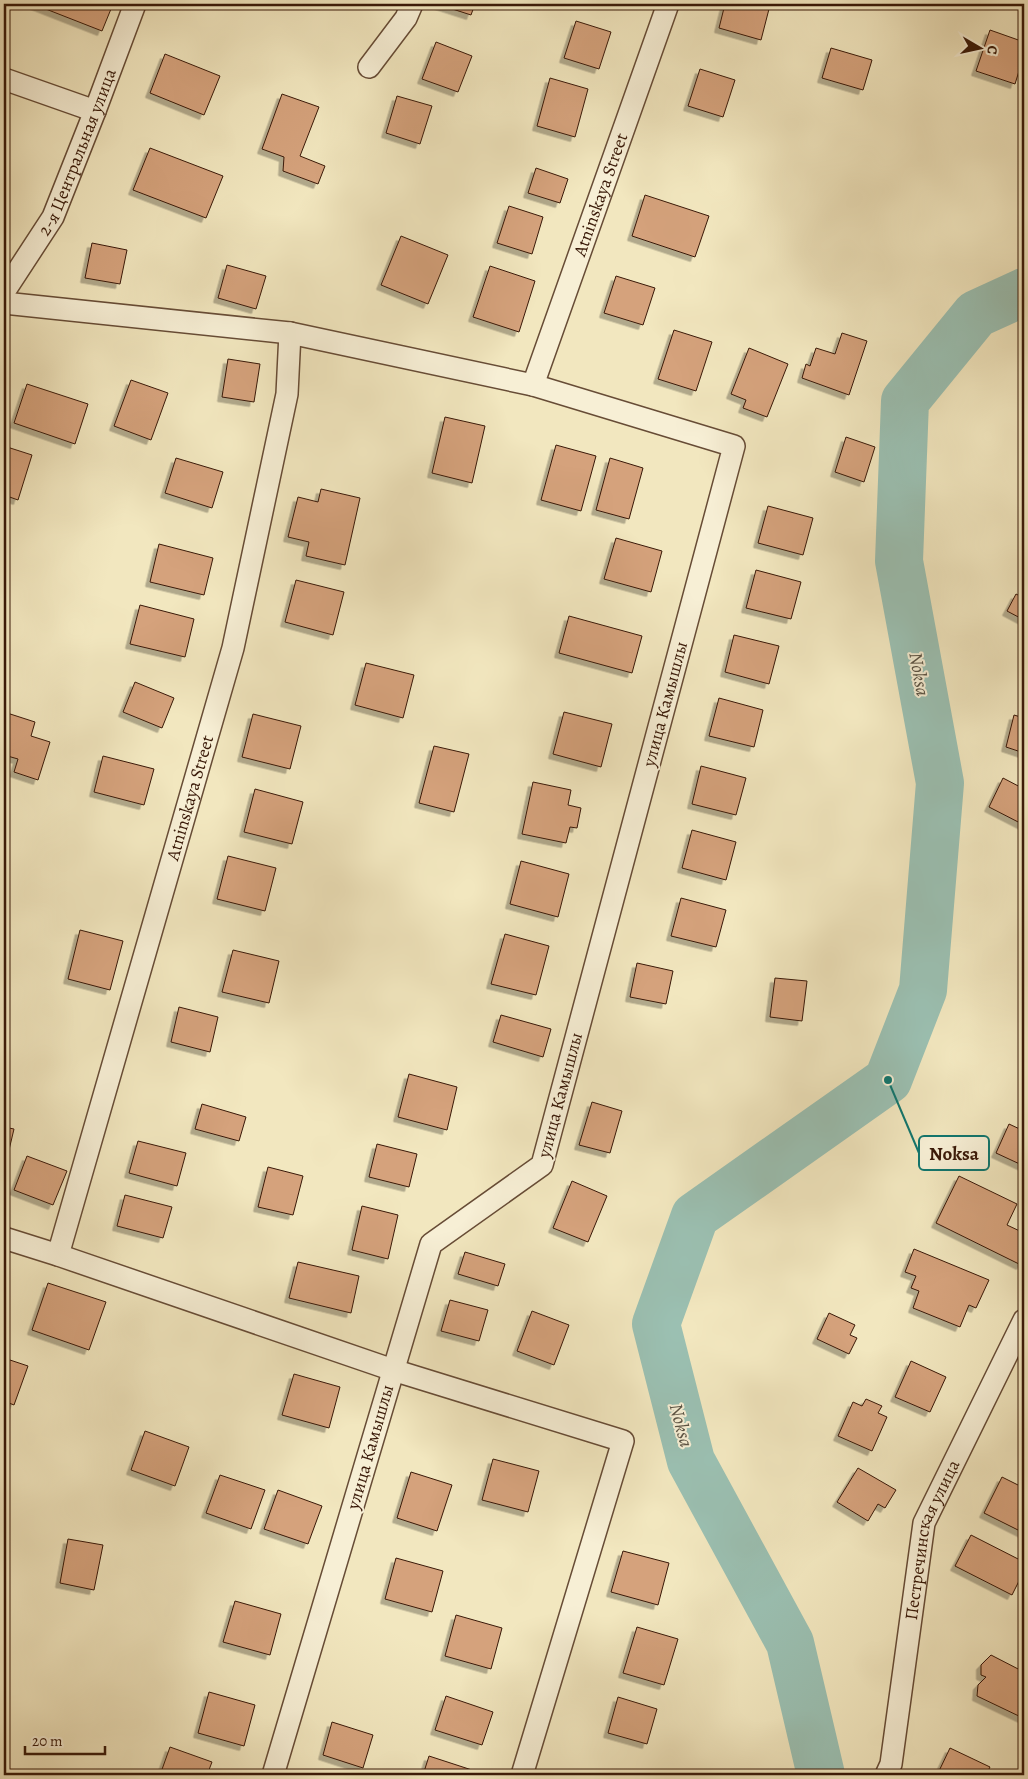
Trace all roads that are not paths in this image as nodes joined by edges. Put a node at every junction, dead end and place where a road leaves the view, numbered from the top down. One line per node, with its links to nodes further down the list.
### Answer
1 (135, 4): 6 (street, 2-я Центральная улица)
2 (412, 4): 4 (street)
3 (668, 4): 10 (street, Atninskaya Street)
4 (369, 67)
5 (4, 78): 6 (street)
6 (95, 111): 7 (street, 2-я Центральная улица)
7 (4, 292)
8 (4, 302): 9 (street)
9 (290, 333): 10 (street); 12 (street, Atninskaya Street)
10 (533, 385): 14 (street, улица Камышлы)
11 (4, 1238): 12 (street)
12 (58, 1255): 14 (street)
13 (1024, 1320): 17 (street, Пестречинская улица)
14 (393, 1370): 15 (street, улица Камышлы); 16 (street)
15 (273, 1775)
16 (522, 1775)
17 (886, 1775)

